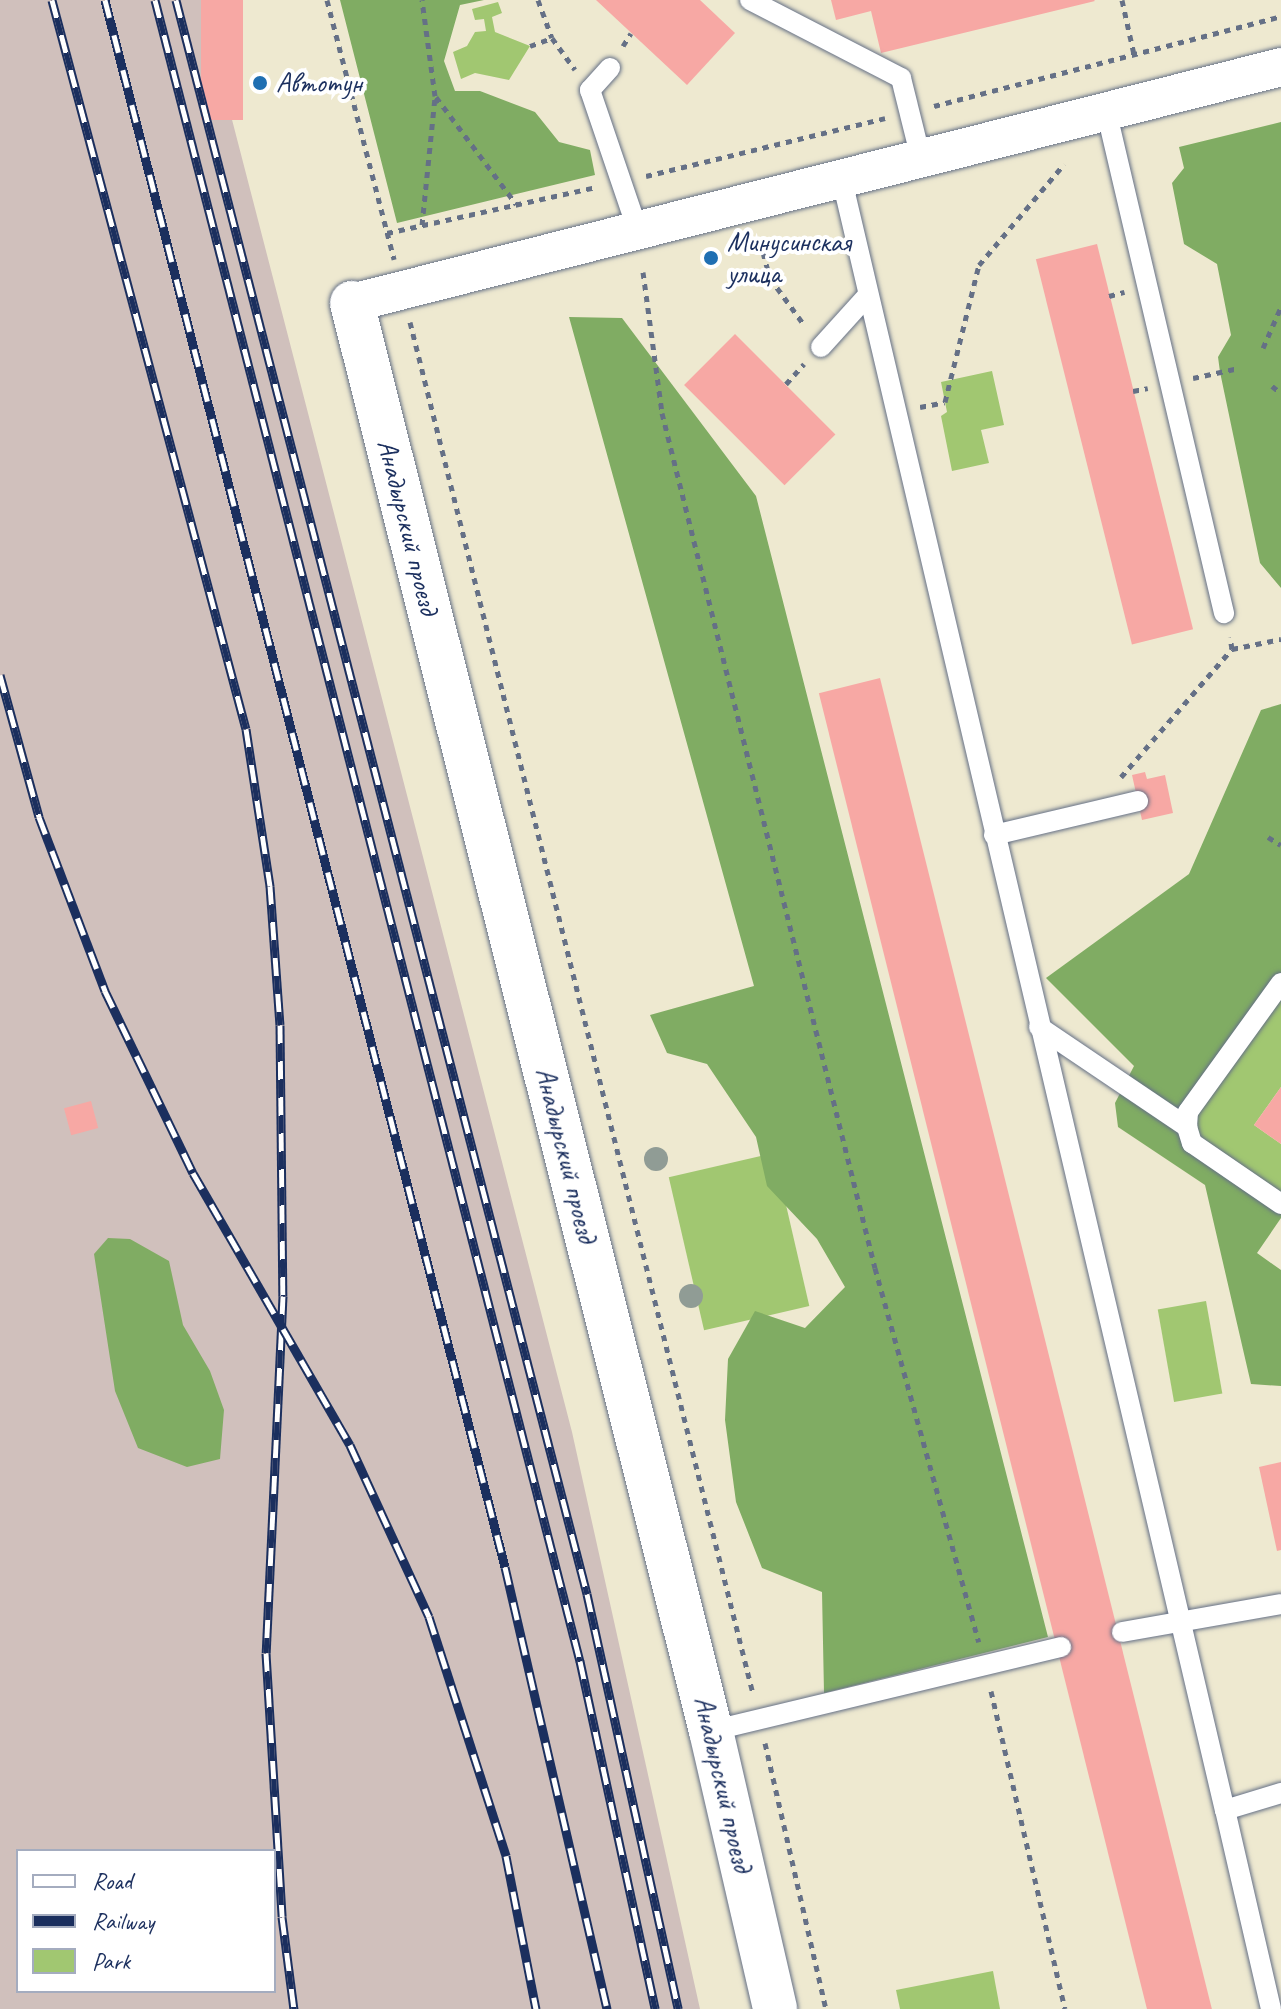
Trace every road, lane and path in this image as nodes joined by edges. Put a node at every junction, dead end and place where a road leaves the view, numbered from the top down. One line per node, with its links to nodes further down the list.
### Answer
1 (327, 0): 24 (path)
2 (422, 0): 13 (path)
3 (538, 0): 7 (path)
4 (750, 0): 15 (lane)
5 (1122, 0): 9 (path)
6 (1281, 16): 9 (path)
7 (552, 38): 8 (path); 12 (path)
8 (530, 46)
9 (1134, 54): 15 (path)
10 (1281, 67): 14 (street)
11 (610, 68): 12 (lane)
12 (590, 90): 21 (lane)
13 (435, 96): 19 (path); 20 (path)
14 (1106, 110): 16 (street); 35 (lane)
15 (910, 112): 16 (lane)
16 (920, 155): 18 (street)
17 (1064, 164): 34 (path)
18 (841, 176): 21 (street); 25 (lane)
19 (516, 205)
20 (422, 226)
21 (637, 228): 24 (street)
22 (760, 241): 28 (path)
23 (643, 272): 50 (path)
24 (402, 291): 26 (street); 51 (path)
25 (868, 295): 28 (lane); 39 (lane)
26 (352, 303): 52 (street, Анадырский проезд)
27 (1281, 307): 29 (path)
28 (821, 347)
29 (1263, 348)
30 (1239, 368): 31 (path)
31 (1220, 372)
32 (1272, 386): 33 (path)
33 (1281, 393)
34 (945, 402)
35 (1224, 613): 37 (path)
36 (1281, 639): 37 (path)
37 (1232, 649): 38 (path)
38 (1128, 804): 39 (lane)
39 (994, 835): 43 (lane)
40 (1268, 837): 41 (path)
41 (1281, 845)
42 (1281, 983): 44 (lane)
43 (1039, 1027): 44 (lane); 47 (lane)
44 (1187, 1127): 45 (lane)
45 (1281, 1204)
46 (1281, 1604): 47 (lane)
47 (1179, 1625): 48 (lane); 54 (lane)
48 (1122, 1632)
49 (1061, 1647): 50 (lane)
50 (985, 1665): 51 (lane); 57 (path)
51 (760, 1720): 52 (lane); 56 (path)
52 (711, 1731): 55 (street, Анадырский проезд)
53 (1281, 1793): 54 (lane)
54 (1225, 1810): 58 (lane)
55 (775, 2009)
56 (826, 2009)
57 (1065, 2009)
58 (1271, 2009)

